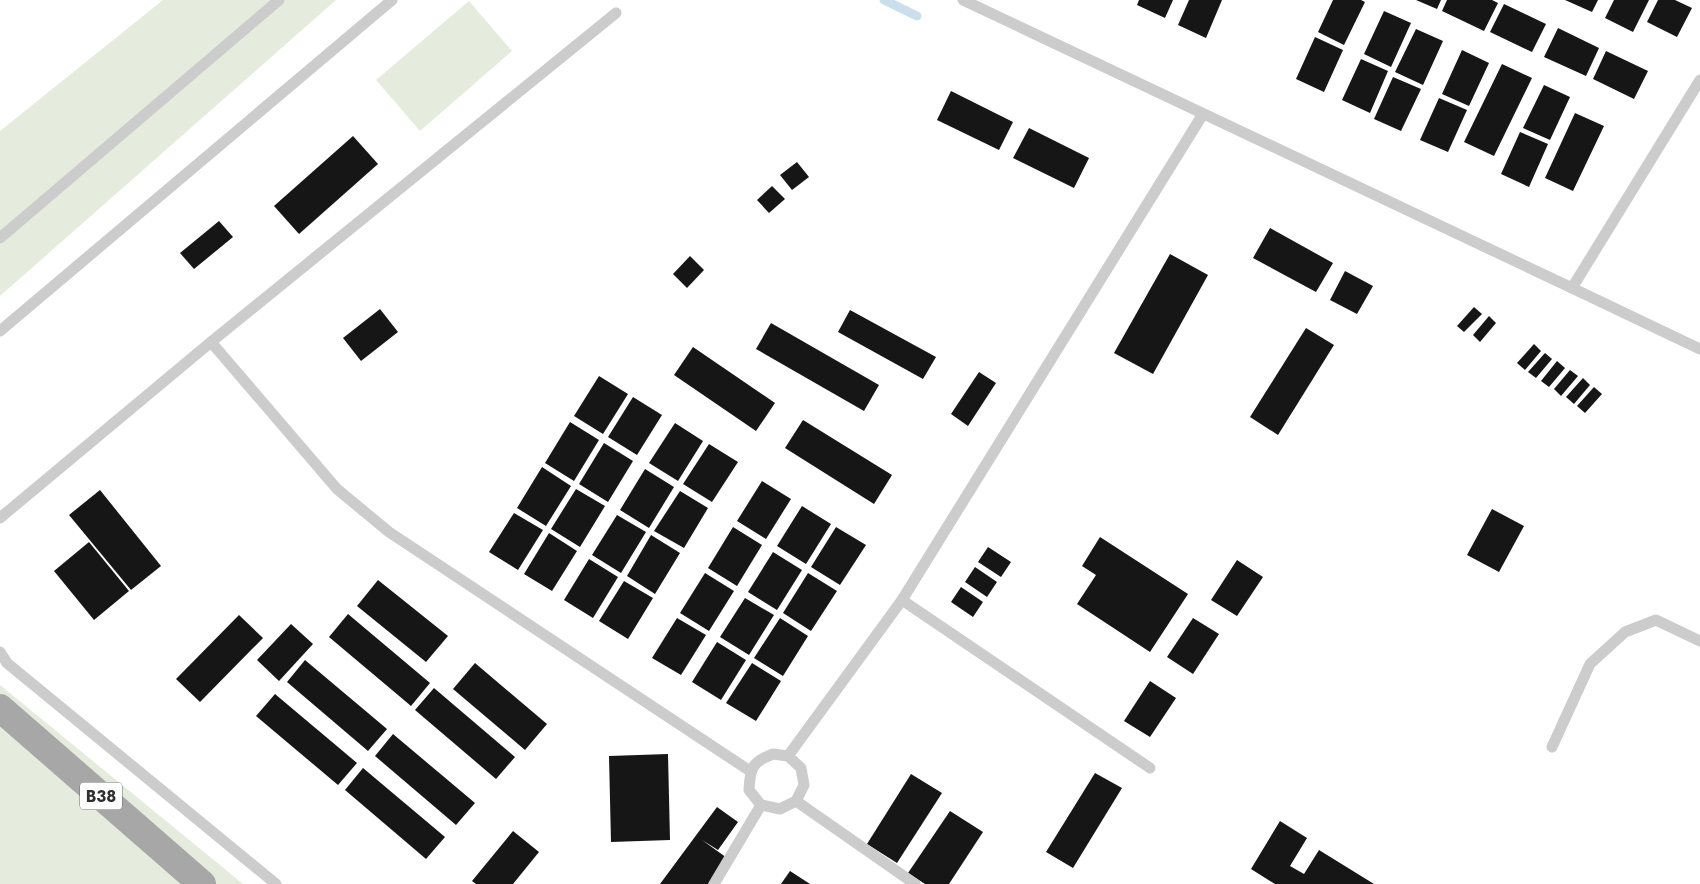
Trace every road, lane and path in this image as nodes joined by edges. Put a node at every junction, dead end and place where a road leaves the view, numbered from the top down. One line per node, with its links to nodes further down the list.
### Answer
1 (279, 0): 7 (lane)
2 (392, 0): 9 (lane)
3 (963, 0): 6 (lane)
4 (616, 13): 10 (lane)
5 (1700, 80): 8 (lane)
6 (1203, 114): 8 (lane); 13 (lane)
7 (0, 238)
8 (1572, 288): 11 (lane)
9 (0, 331)
10 (211, 342): 12 (lane); 20 (lane)
11 (1700, 349)
12 (0, 518)
13 (902, 600): 18 (lane); 19 (lane)
14 (1700, 641): 17 (lane)
15 (0, 652): 24 (lane)
16 (0, 708): 23 (main road, B38)
17 (1552, 747)
18 (788, 756): 20 (lane); 21 (lane)
19 (1150, 768)
20 (750, 771): 22 (lane)
21 (796, 801): 22 (lane); 26 (lane)
22 (761, 805): 25 (lane)
23 (202, 884)
24 (276, 884)
25 (714, 884)
26 (915, 884)

